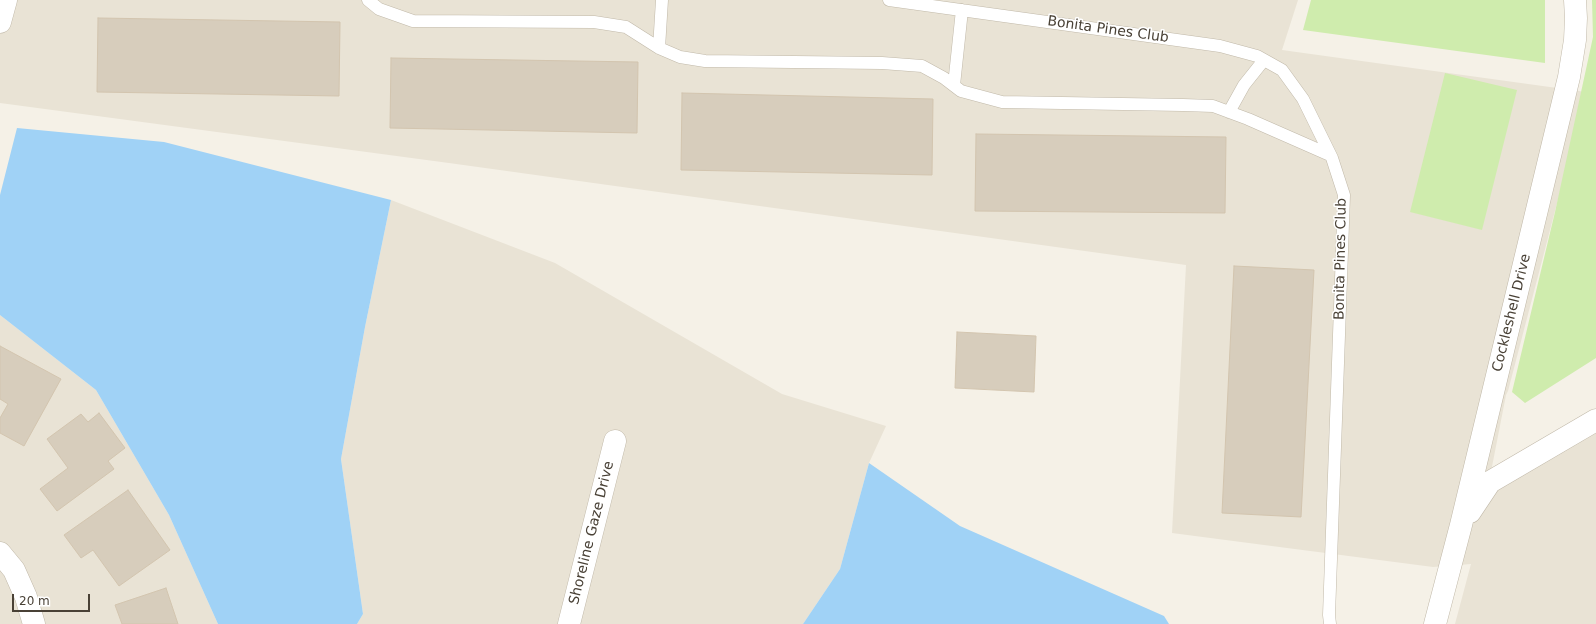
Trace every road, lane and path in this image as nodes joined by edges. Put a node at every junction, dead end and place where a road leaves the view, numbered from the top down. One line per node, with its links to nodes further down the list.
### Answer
1 (6, 0): 7 (street)
2 (368, 0): 8 (lane)
3 (662, 0): 8 (lane)
4 (889, 0): 6 (lane, Bonita Pines Club)
5 (1576, 0): 15 (street, Cockleshell Drive)
6 (962, 10): 9 (lane, Bonita Pines Club); 10 (lane)
7 (0, 22)
8 (659, 48): 10 (lane)
9 (1264, 60): 11 (lane); 12 (lane, Bonita Pines Club)
10 (954, 85): 11 (lane)
11 (1229, 112): 12 (lane)
12 (1330, 155): 19 (lane, Bonita Pines Club)
13 (1596, 420): 15 (street)
14 (615, 441): 18 (street, Shoreline Gaze Drive)
15 (1462, 525): 20 (street, Cockleshell Drive)
16 (0, 553): 17 (street)
17 (34, 624)
18 (569, 624)
19 (1330, 624)
20 (1435, 624)

